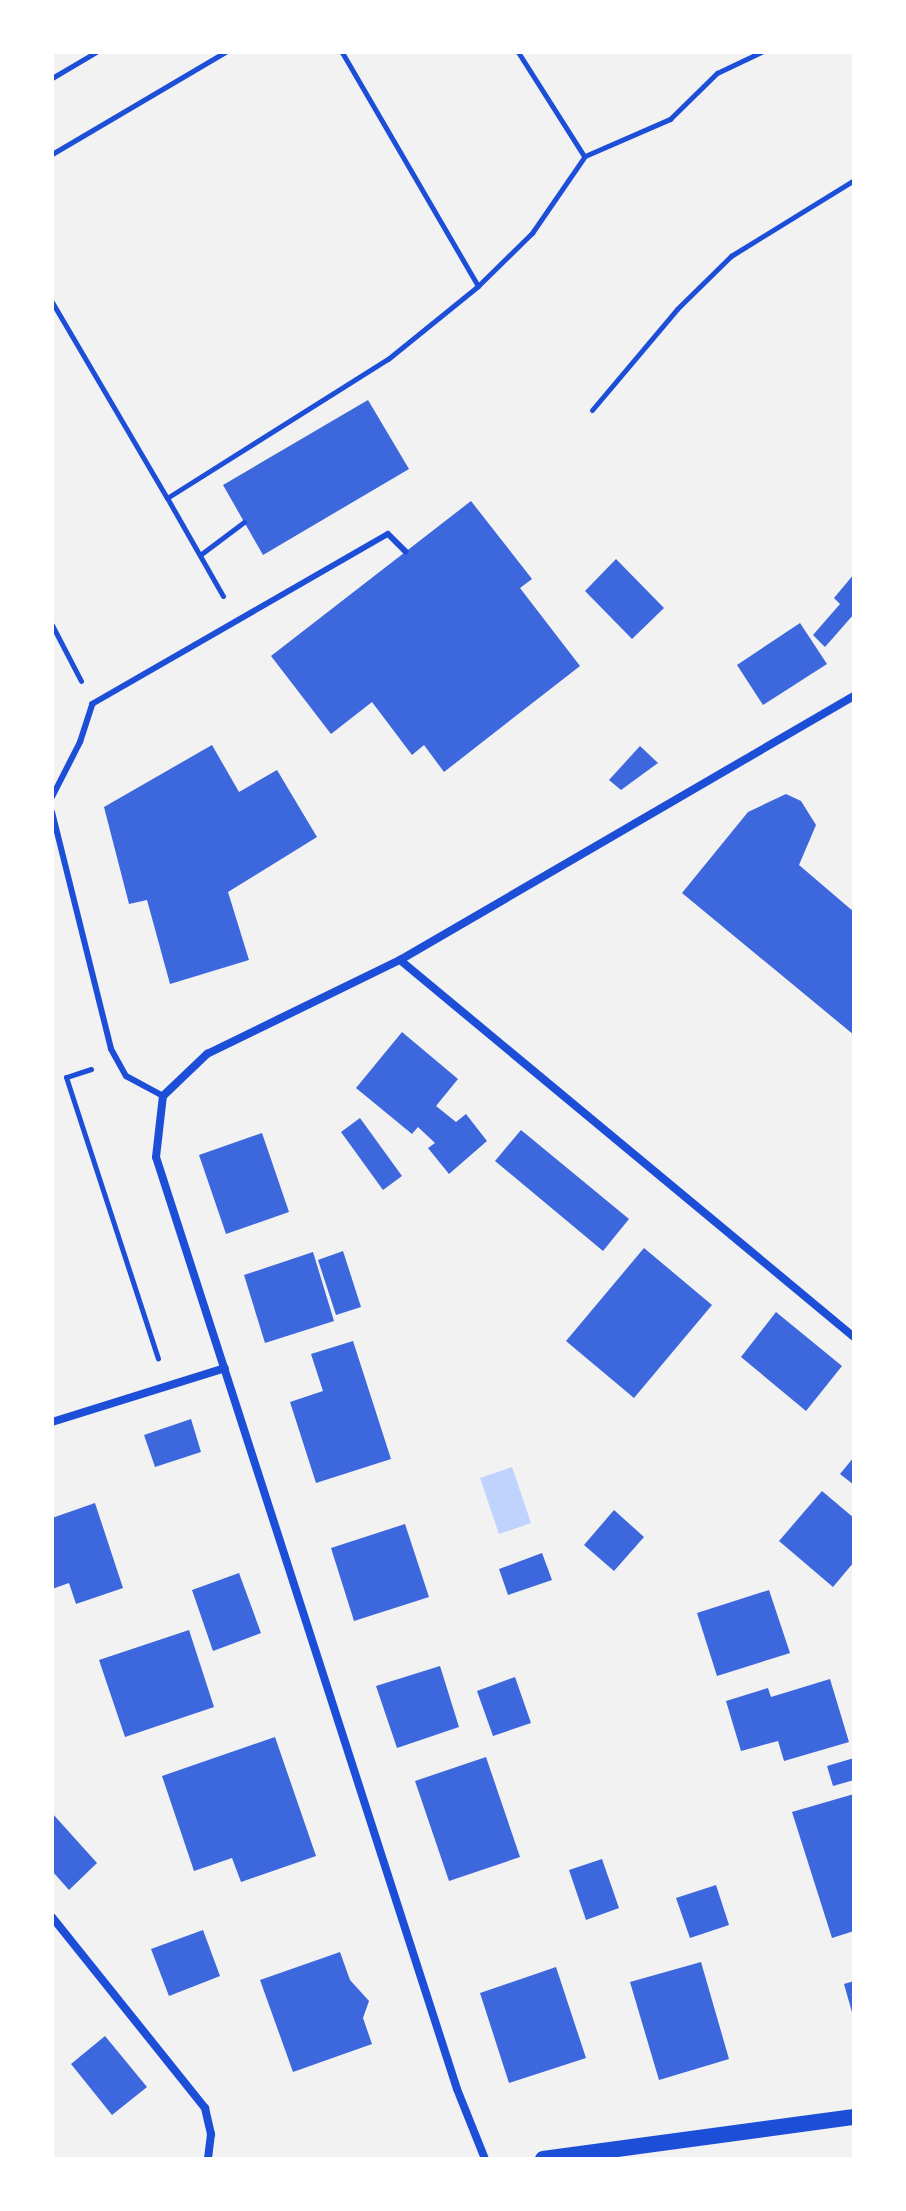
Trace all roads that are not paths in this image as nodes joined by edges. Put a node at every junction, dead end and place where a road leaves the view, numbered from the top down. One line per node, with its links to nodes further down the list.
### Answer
1 (406, 552): 3 (lane)
2 (854, 696): 5 (street)
3 (52, 797)
4 (52, 812): 6 (lane)
5 (400, 960): 6 (street); 7 (street)
6 (163, 1096): 8 (street)
7 (854, 1337)
8 (225, 1368): 9 (street); 13 (street)
9 (52, 1422)
10 (52, 1917): 12 (street)
11 (854, 2117): 14 (main road)
12 (208, 2159)
13 (485, 2159)
14 (543, 2159)

